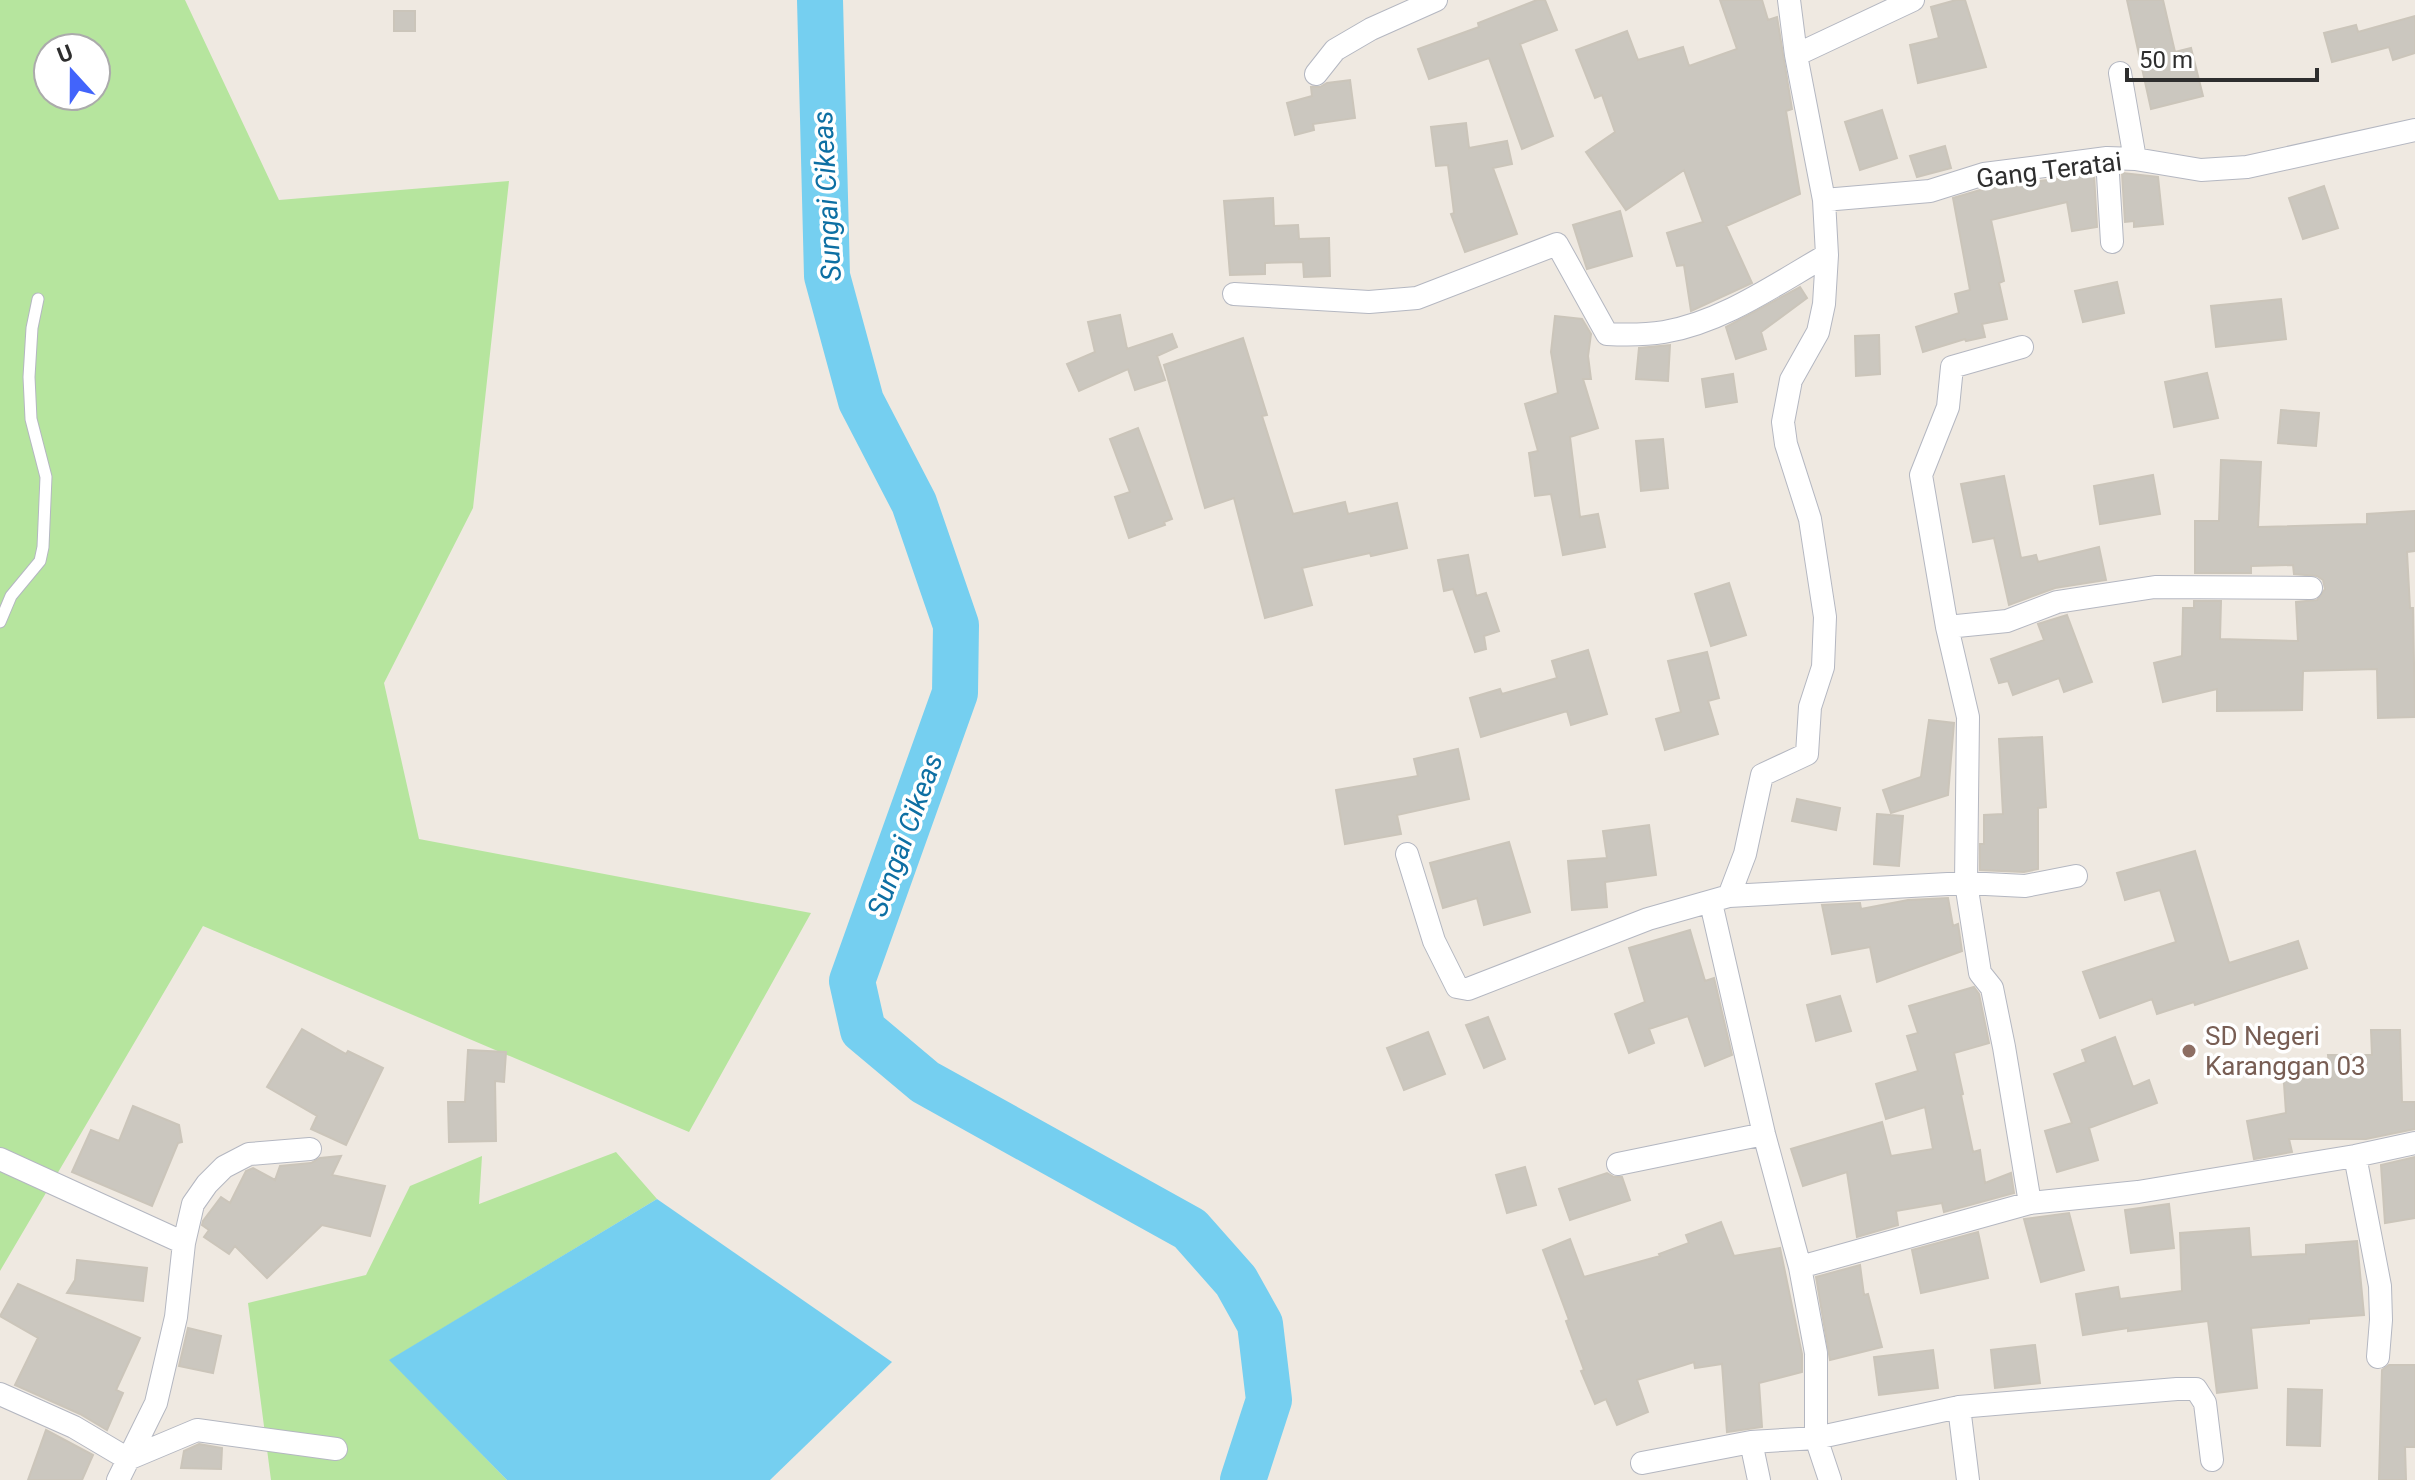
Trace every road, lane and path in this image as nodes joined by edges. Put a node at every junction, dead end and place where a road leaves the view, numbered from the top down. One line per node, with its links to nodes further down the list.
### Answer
1 (1436, 0): 6 (street)
2 (1789, 0): 4 (street)
3 (1913, 0): 4 (street)
4 (1796, 55): 10 (street)
5 (2120, 73): 9 (street)
6 (1316, 74)
7 (2415, 130): 9 (street, Gang Teratai)
8 (2107, 158): 9 (street, Gang Teratai); 10 (street, Gang Teratai); 11 (street)
9 (2135, 159)
10 (1824, 200): 12 (street)
11 (2112, 242)
12 (1827, 255): 13 (street); 22 (street)
13 (1234, 294)
14 (38, 299): 17 (lane)
15 (2022, 347): 18 (street)
16 (2311, 588): 18 (street)
17 (0, 622)
18 (1947, 627): 21 (street)
19 (1407, 854): 22 (street)
20 (2076, 876): 21 (street)
21 (1966, 883): 22 (street); 29 (street)
22 (1720, 900): 23 (street)
23 (1764, 1134): 28 (street); 31 (street)
24 (2415, 1143): 26 (street)
25 (310, 1149): 30 (street)
26 (2355, 1156): 29 (street); 32 (street)
27 (0, 1159): 30 (street)
28 (1618, 1164)
29 (2030, 1203): 31 (street)
30 (184, 1243): 38 (street)
31 (1800, 1267): 35 (street)
32 (2378, 1357)
33 (0, 1394): 38 (street)
34 (1959, 1407): 35 (street); 39 (street); 44 (street)
35 (1816, 1438): 36 (street); 43 (street)
36 (1751, 1442): 40 (street); 42 (street)
37 (336, 1449): 38 (street)
38 (128, 1459): 41 (street)
39 (2212, 1460)
40 (1642, 1463)
41 (118, 1480)
42 (1759, 1480)
43 (1830, 1480)
44 (1968, 1480)

